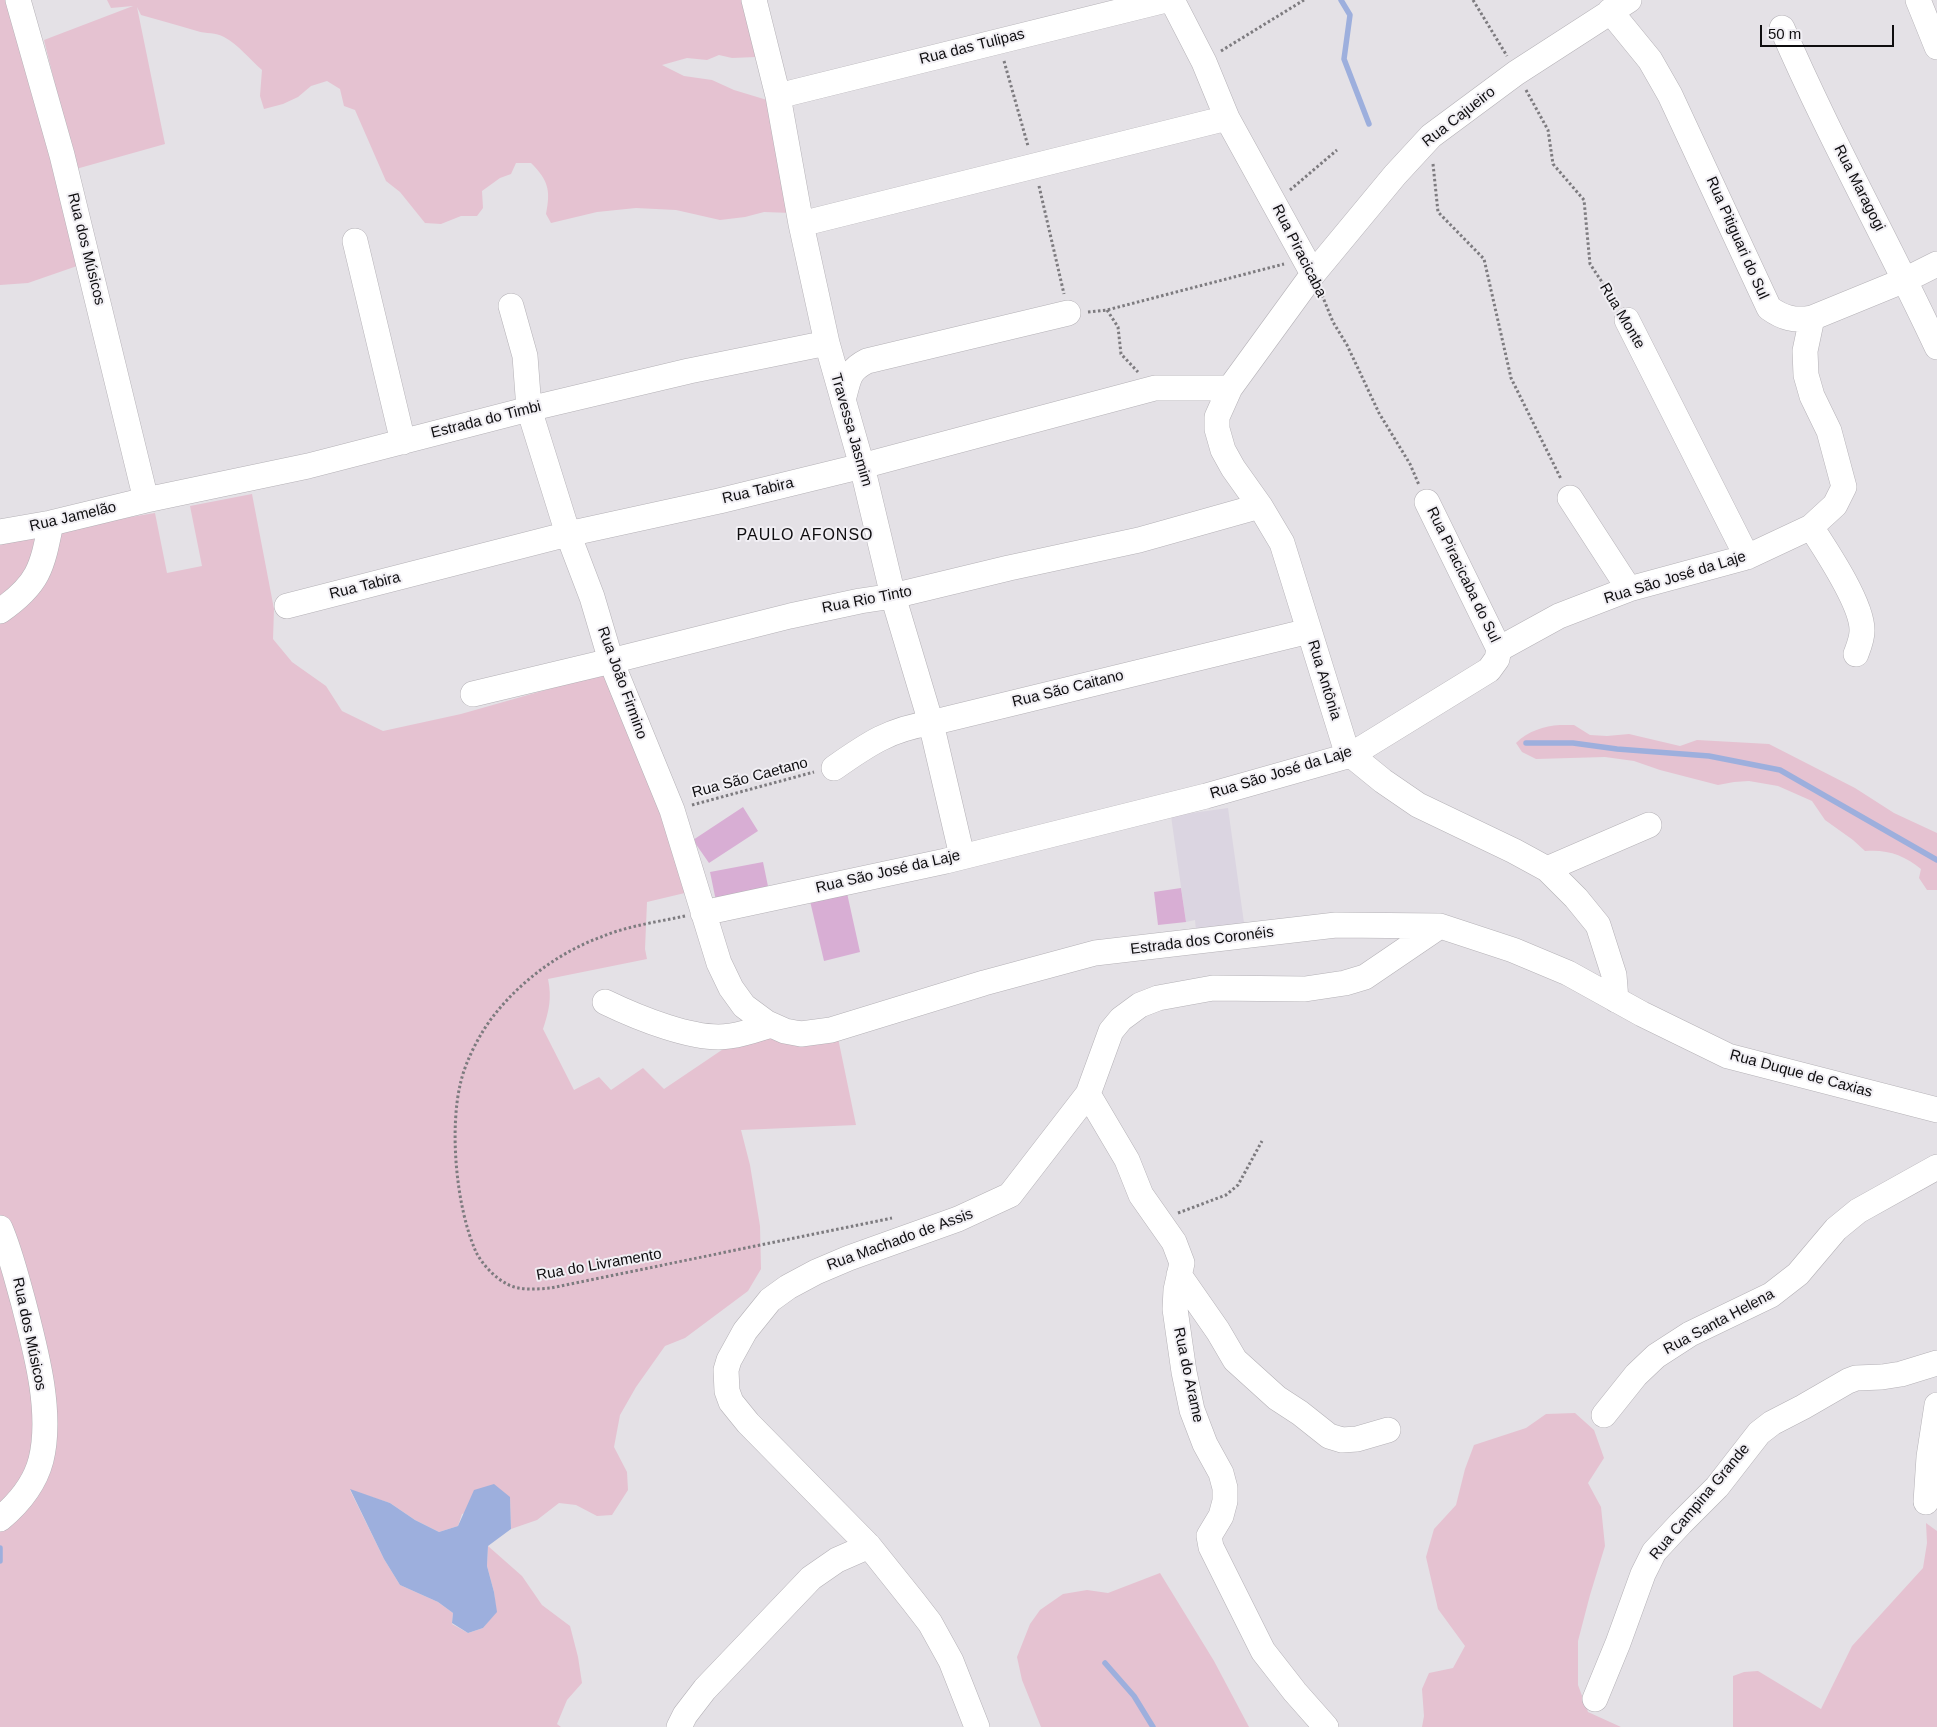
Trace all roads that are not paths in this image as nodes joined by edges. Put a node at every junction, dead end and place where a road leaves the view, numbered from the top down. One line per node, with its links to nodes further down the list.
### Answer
1 (18, 0): 28 (street, Rua dos Músicos)
2 (754, 0): 9 (street, Travessa Jasmim)
3 (1166, 0): 9 (street, Rua das Tulipas)
4 (1172, 0): 10 (street, Rua Piracicaba)
5 (1918, 0): 8 (street)
6 (1620, 5): 14 (street, Rua Cajueiro); 18 (street, Rua Pitiguari do Sul)
7 (1782, 28): 15 (street, Rua Maragogi)
8 (1937, 47)
9 (778, 96): 11 (street, Travessa Jasmim)
10 (1227, 118): 11 (street); 14 (street, Rua Piracicaba)
11 (801, 224): 20 (street, Travessa Jasmim)
12 (355, 241): 25 (street)
13 (1937, 264): 15 (street)
14 (1309, 266): 22 (street, Rua Antônia)
15 (1905, 280): 18 (street); 21 (street, Rua Maragogi)
16 (511, 306): 24 (street, Rua João Firmino)
17 (1068, 313): 23 (street)
18 (1812, 318): 32 (street)
19 (1628, 320): 35 (street, Rua Monte)
20 (827, 343): 23 (street, Travessa Jasmim); 24 (street, Estrada do Timbi)
21 (1937, 347)
22 (1230, 388): 26 (street, Rua Tabira); 30 (street, Rua Antônia)
23 (843, 400): 26 (street, Travessa Jasmim)
24 (529, 409): 25 (street, Estrada do Timbi); 34 (street, Rua João Firmino)
25 (403, 442): 28 (street, Estrada do Timbi)
26 (862, 466): 34 (street, Rua Tabira); 37 (street, Travessa Jasmim)
27 (1570, 498): 36 (street)
28 (146, 500): 31 (street, Rua Jamelão)
29 (1427, 502): 41 (street, Rua Piracicaba do Sul)
30 (1260, 506): 37 (street, Rua Rio Tinto); 40 (street, Rua Antônia)
31 (52, 523): 33 (street, Rua Jamelão); 39 (street)
32 (1811, 528): 35 (street, Rua São José da Laje); 42 (street)
33 (0, 532)
34 (568, 534): 38 (street, Rua Tabira); 43 (street, Rua João Firmino)
35 (1747, 557): 36 (street, Rua São José da Laje)
36 (1629, 589): 41 (street, Rua São José da Laje)
37 (893, 596): 43 (street, Rua Rio Tinto); 45 (street, Travessa Jasmim)
38 (287, 606)
39 (0, 611)
40 (1309, 631): 45 (street, Rua São Caitano); 46 (street, Rua Antônia)
41 (1499, 648): 46 (street, Rua São José da Laje)
42 (1856, 654)
43 (611, 661): 44 (street, Rua Rio Tinto); 51 (street, Rua João Firmino)
44 (473, 694)
45 (932, 723): 47 (street, Rua São Caitano); 49 (street, Travessa Jasmim)
46 (1351, 755): 49 (street, Rua São José da Laje); 50 (street, Rua Antônia)
47 (834, 768)
48 (1649, 826): 50 (street)
49 (962, 856): 51 (street, Rua São José da Laje)
50 (1547, 869): 53 (street, Rua Antônia)
51 (703, 913): 55 (street, Rua João Firmino)
52 (1440, 926): 53 (street, Estrada dos Coronéis); 55 (street, Estrada dos Coronéis); 56 (street, Rua Machado de Assis)
53 (1616, 1000): 57 (street, Rua Duque de Caxias)
54 (605, 1002): 55 (street, Estrada dos Coronéis)
55 (778, 1028)
56 (1088, 1094): 60 (street, Rua do Arame); 67 (street, Rua Machado de Assis)
57 (1937, 1110)
58 (1937, 1167): 63 (street, Rua Santa Helena)
59 (0, 1228): 66 (street, Rua dos Músicos)
60 (1179, 1275): 64 (street); 71 (street, Rua do Arame)
61 (1936, 1368): 68 (street, Rua Campina Grande)
62 (1937, 1405): 65 (street)
63 (1604, 1414)
64 (1388, 1430)
65 (1926, 1502)
66 (0, 1519)
67 (869, 1546): 69 (street); 70 (street, Rua Machado de Assis)
68 (1595, 1699)
69 (679, 1727)
70 (976, 1727)
71 (1326, 1727)

